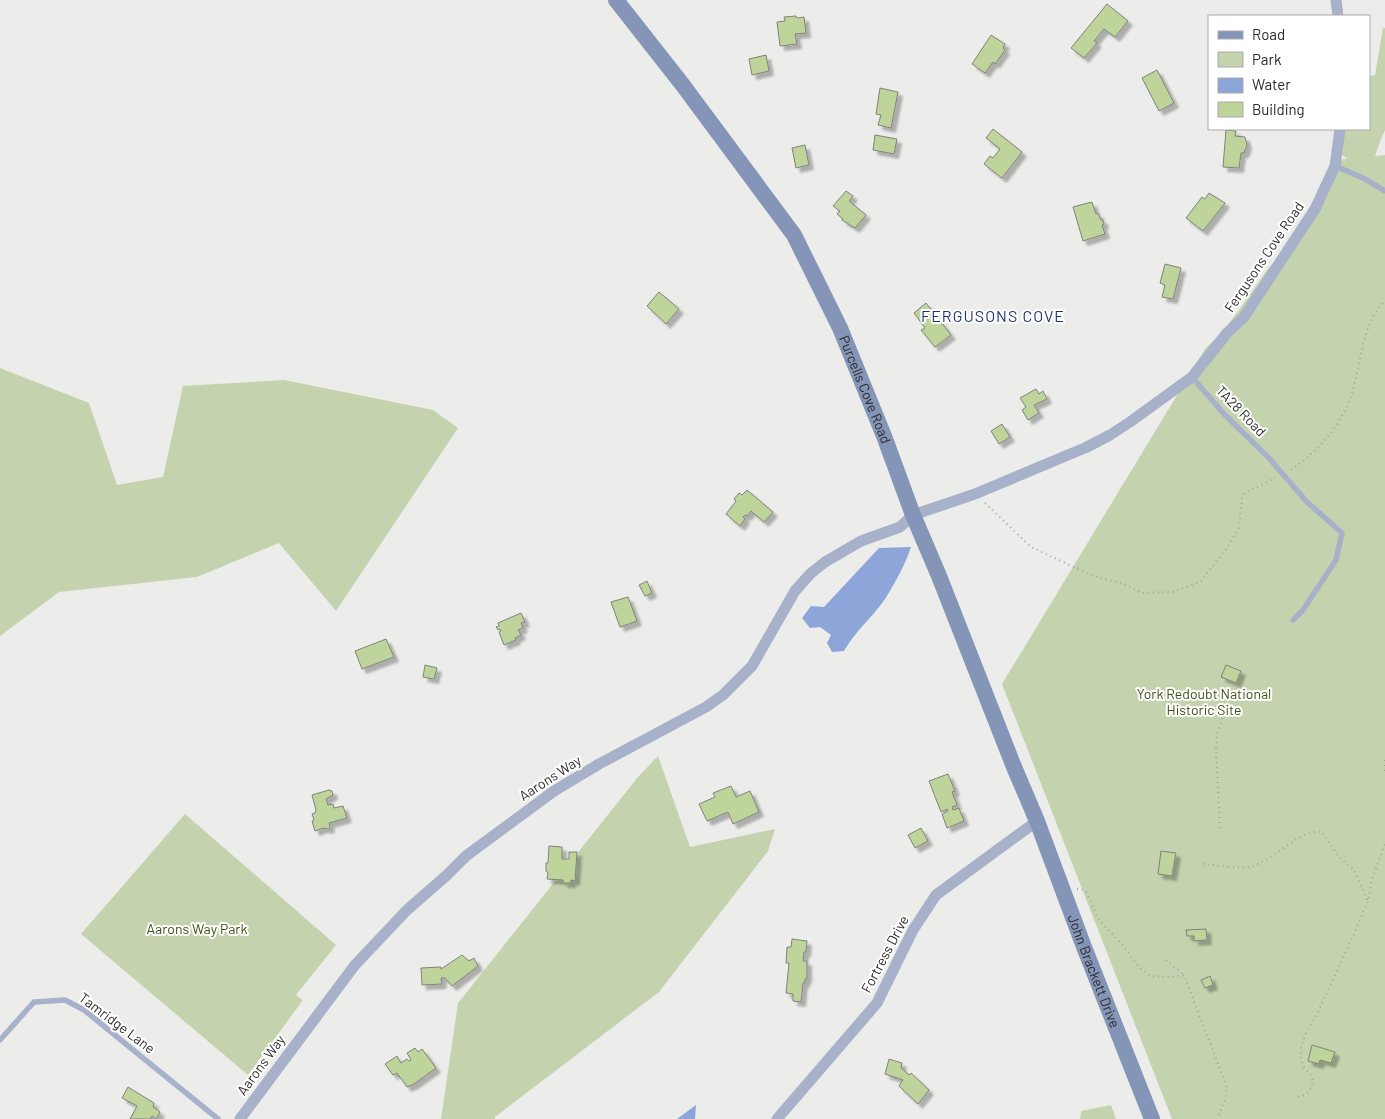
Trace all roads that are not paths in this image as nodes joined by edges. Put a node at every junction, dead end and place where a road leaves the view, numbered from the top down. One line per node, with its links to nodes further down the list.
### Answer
1 (616, 0): 8 (main road, Purcells Cove Road)
2 (1336, 0): 3 (street)
3 (1338, 15)
4 (1340, 130): 5 (street, Fergusons Cove Road)
5 (1335, 166): 6 (lane); 7 (street, Fergusons Cove Road)
6 (1385, 191)
7 (1192, 377): 8 (street, Fergusons Cove Road); 9 (lane, TA28 Road)
8 (913, 515): 10 (main road, Purcells Cove Road); 13 (street, Aarons Way)
9 (1293, 620)
10 (1037, 821): 14 (street, Fortress Drive); 15 (main road, John Brackett Drive)
11 (0, 1040): 12 (lane, Tamridge Lane)
12 (218, 1119)
13 (240, 1119)
14 (777, 1119)
15 (1152, 1119)

